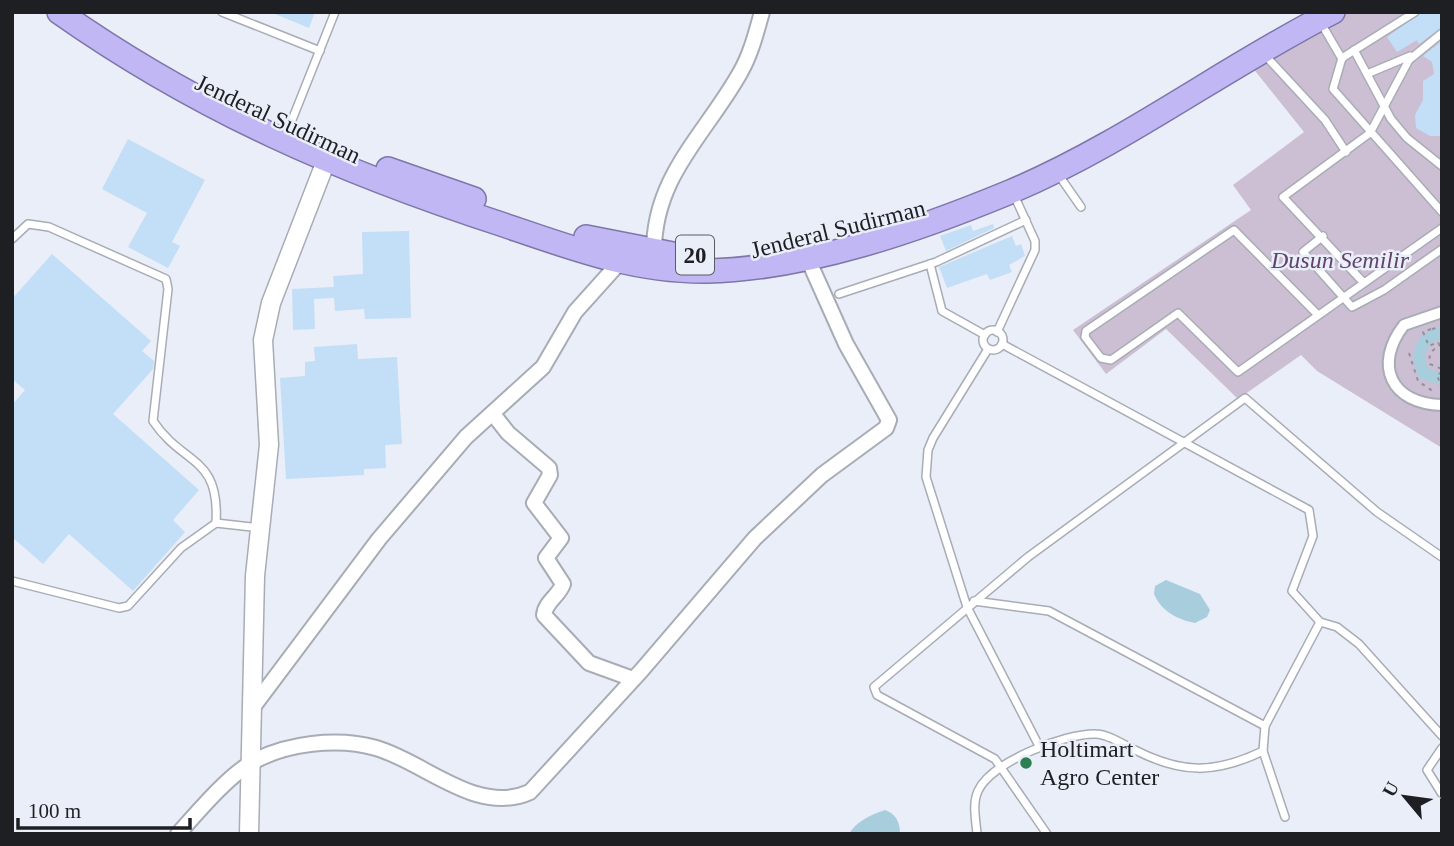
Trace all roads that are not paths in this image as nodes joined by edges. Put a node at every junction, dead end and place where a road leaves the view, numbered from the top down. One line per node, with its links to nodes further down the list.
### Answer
1 (59, 12): 19 (highway, 20)
2 (84, 12): 16 (highway, Jenderal Sudirman / 20)
3 (222, 12): 10 (lane)
4 (335, 12): 10 (lane)
5 (762, 12): 30 (street)
6 (1415, 12): 9 (lane)
7 (1318, 15): 11 (highway, 20); 13 (lane); 22 (highway, Jenderal Sudirman / 20)
8 (1442, 33): 12 (lane)
9 (1354, 50): 13 (lane); 14 (lane)
10 (320, 51): 16 (lane)
11 (1263, 53): 18 (lane); 21 (highway, 20)
12 (1417, 53): 14 (lane); 15 (lane)
13 (1342, 59): 17 (lane)
14 (1367, 74): 15 (lane)
15 (1384, 106): 17 (lane); 20 (lane)
16 (288, 130): 30 (highway, Jenderal Sudirman / 20)
17 (1370, 132): 18 (lane); 24 (lane)
18 (1346, 152): 27 (lane)
19 (326, 161): 32 (highway, 20); 47 (street)
20 (1442, 166)
21 (1055, 170): 22 (highway, 20); 23 (lane)
22 (1009, 185): 25 (lane); 30 (highway, Jenderal Sudirman / 20); 31 (highway, 20)
23 (1081, 206)
24 (1442, 212)
25 (1026, 220): 33 (lane); 39 (lane)
26 (1442, 228): 34 (lane)
27 (1322, 236): 34 (lane); 36 (lane)
28 (12, 239): 46 (lane)
29 (1442, 249): 36 (lane)
30 (654, 253)
31 (807, 257): 32 (highway, 20); 53 (street)
32 (619, 263): 44 (street)
33 (930, 264): 35 (lane); 40 (lane)
34 (1363, 282): 36 (lane)
35 (839, 293)
36 (1341, 297): 38 (lane)
37 (1442, 312): 43 (street)
38 (1317, 314): 38 (lane)
39 (997, 332): 40 (lane); 41 (lane)
40 (985, 335): 42 (lane)
41 (1002, 344): 42 (lane); 45 (lane)
42 (988, 349): 51 (lane)
43 (1442, 405)
44 (493, 414): 53 (street); 54 (street)
45 (1185, 443): 48 (lane); 50 (lane); 52 (lane)
46 (216, 523): 47 (lane); 49 (lane)
47 (260, 528): 54 (street)
48 (1442, 558)
49 (12, 581)
50 (974, 601): 51 (lane); 55 (lane)
51 (967, 607): 57 (lane); 61 (lane)
52 (1320, 622): 55 (lane); 56 (lane)
53 (633, 680): 60 (street)
54 (253, 707): 60 (street)
55 (1265, 726): 59 (lane)
56 (1442, 736)
57 (1040, 747): 59 (lane); 61 (lane)
58 (1442, 748): 62 (lane)
59 (1263, 751): 63 (lane)
60 (250, 763): 64 (street); 65 (street)
61 (1002, 768): 66 (lane); 67 (lane)
62 (1442, 794)
63 (1285, 817)
64 (247, 832)
65 (178, 834)
66 (977, 834)
67 (1047, 834)

